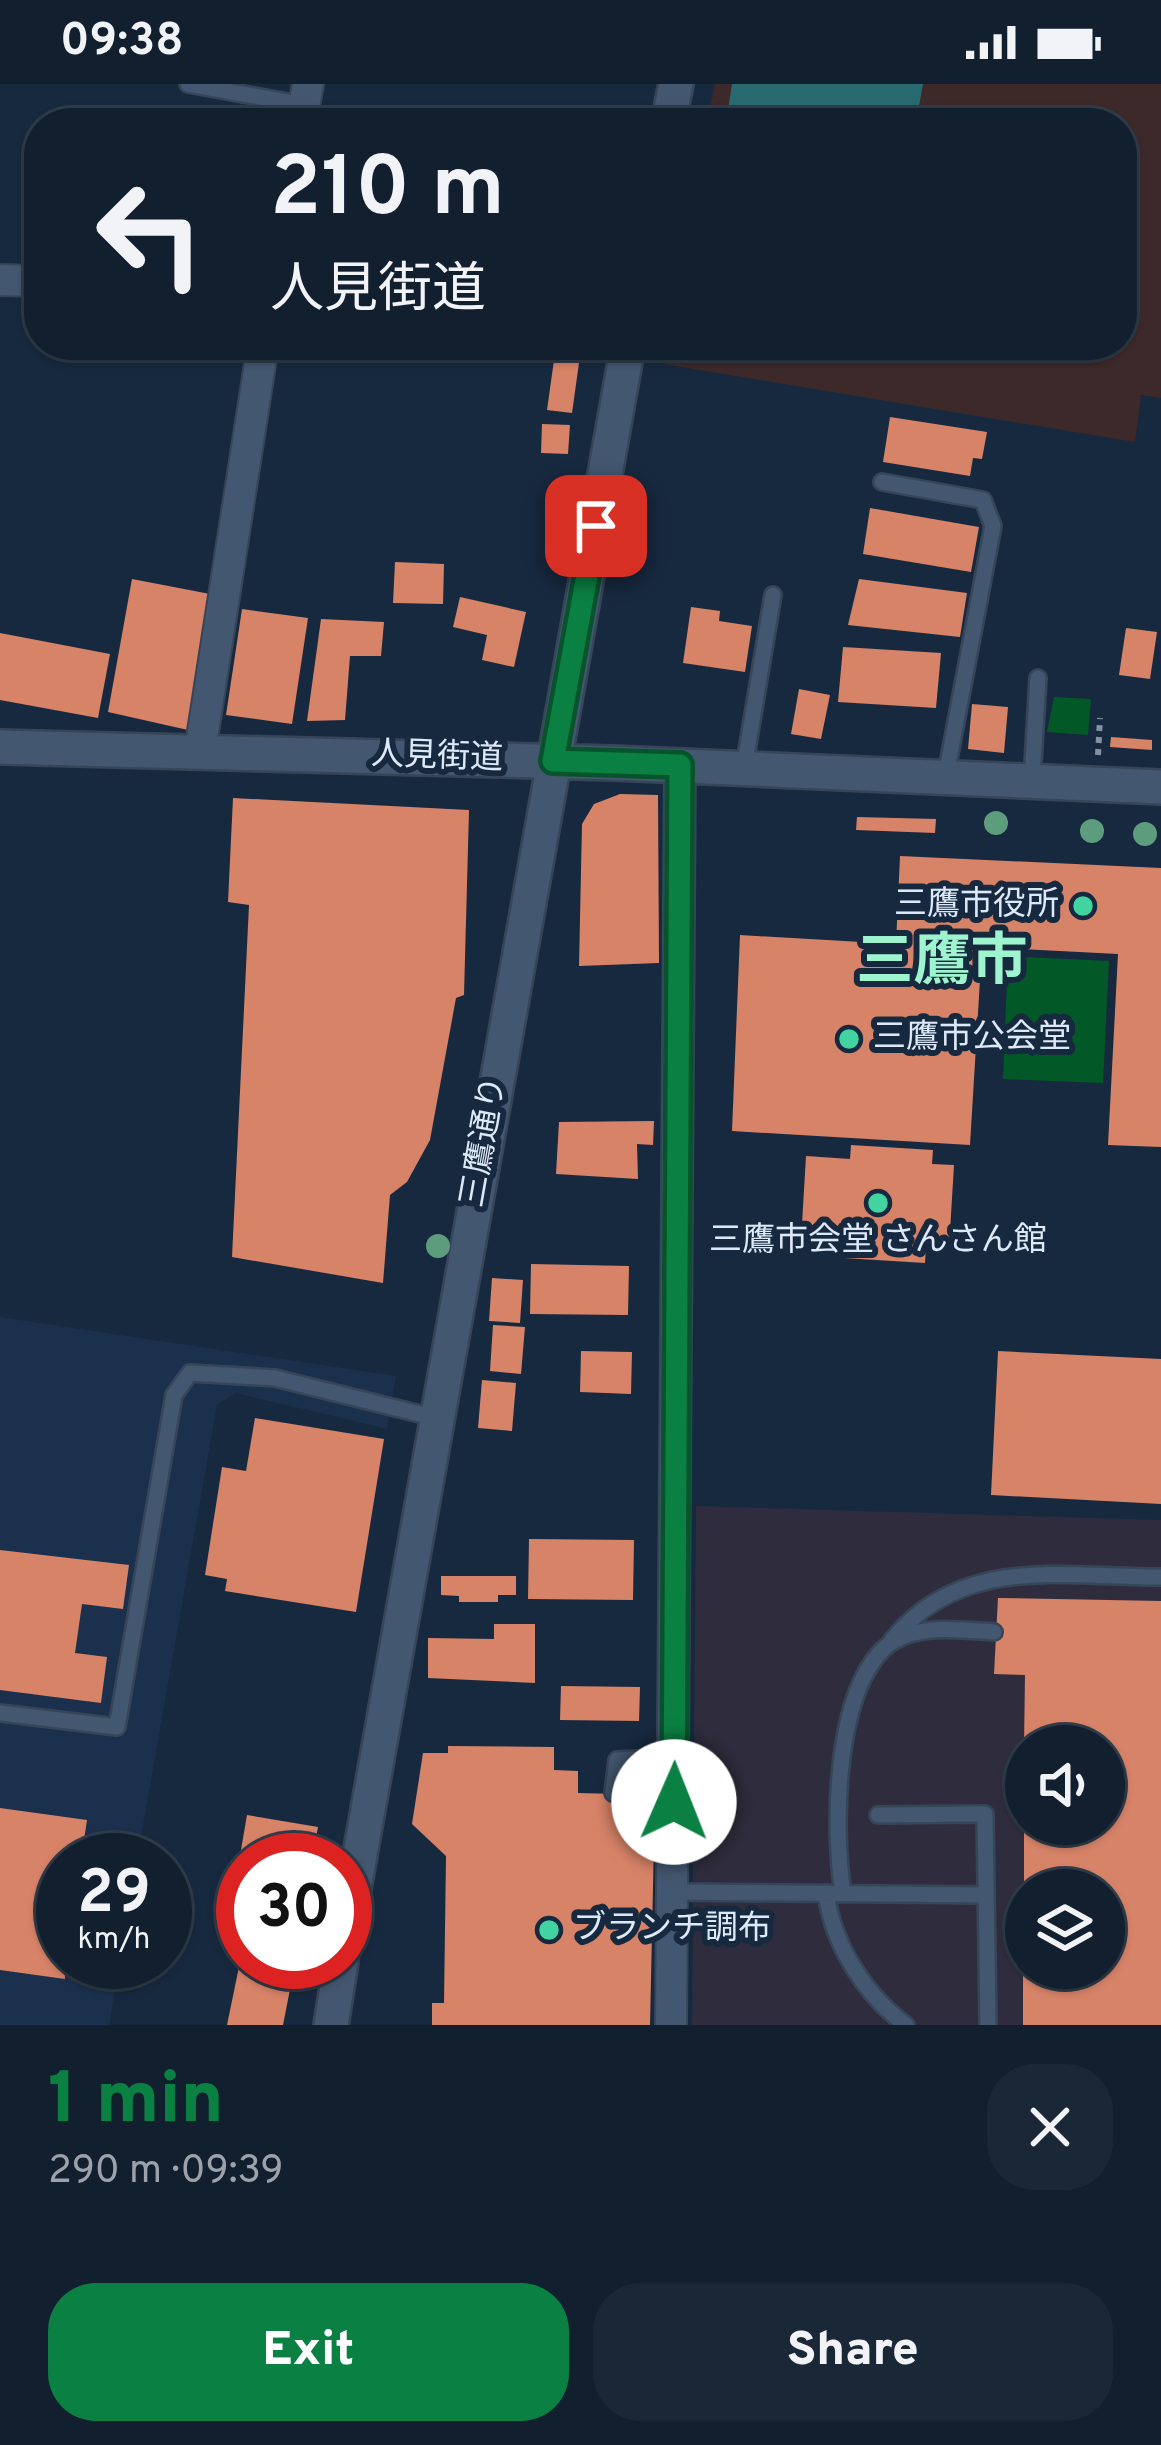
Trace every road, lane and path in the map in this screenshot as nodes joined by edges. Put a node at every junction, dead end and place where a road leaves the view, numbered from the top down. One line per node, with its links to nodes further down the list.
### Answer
1 (188, 84): 2 (lane)
2 (305, 104)
3 (261, 360): 10 (street)
4 (625, 360): 12 (main road, 三鷹通り)
5 (882, 482): 15 (lane)
6 (772, 595): 14 (lane)
7 (1038, 678): 16 (lane)
8 (1100, 718): 11 (path)
9 (0, 747): 10 (main road, 人見街道)
10 (200, 751): 12 (main road, 人見街道)
11 (1098, 755)
12 (553, 761): 13 (main road, 人見街道); 18 (main road, 三鷹通り)
13 (680, 765): 14 (main road, 人見街道); 23 (street)
14 (744, 768): 15 (main road, 人見街道)
15 (946, 775): 16 (main road, 人見街道)
16 (1032, 780): 17 (main road, 人見街道)
17 (1161, 787)
18 (436, 1418): 22 (lane); 26 (main road, 三鷹通り)
19 (1161, 1577): 21 (lane)
20 (994, 1633): 21 (lane)
21 (890, 1643): 28 (lane)
22 (0, 1713)
23 (675, 1757): 24 (lane); 27 (street)
24 (613, 1793)
25 (878, 1815): 29 (lane)
26 (364, 1833)
27 (673, 1892): 28 (lane); 31 (street)
28 (834, 1893): 29 (lane); 33 (lane)
29 (985, 1895): 34 (lane)
30 (337, 1989): 32 (main road)
31 (665, 2007)
32 (331, 2025)
33 (906, 2025)
34 (988, 2025)

